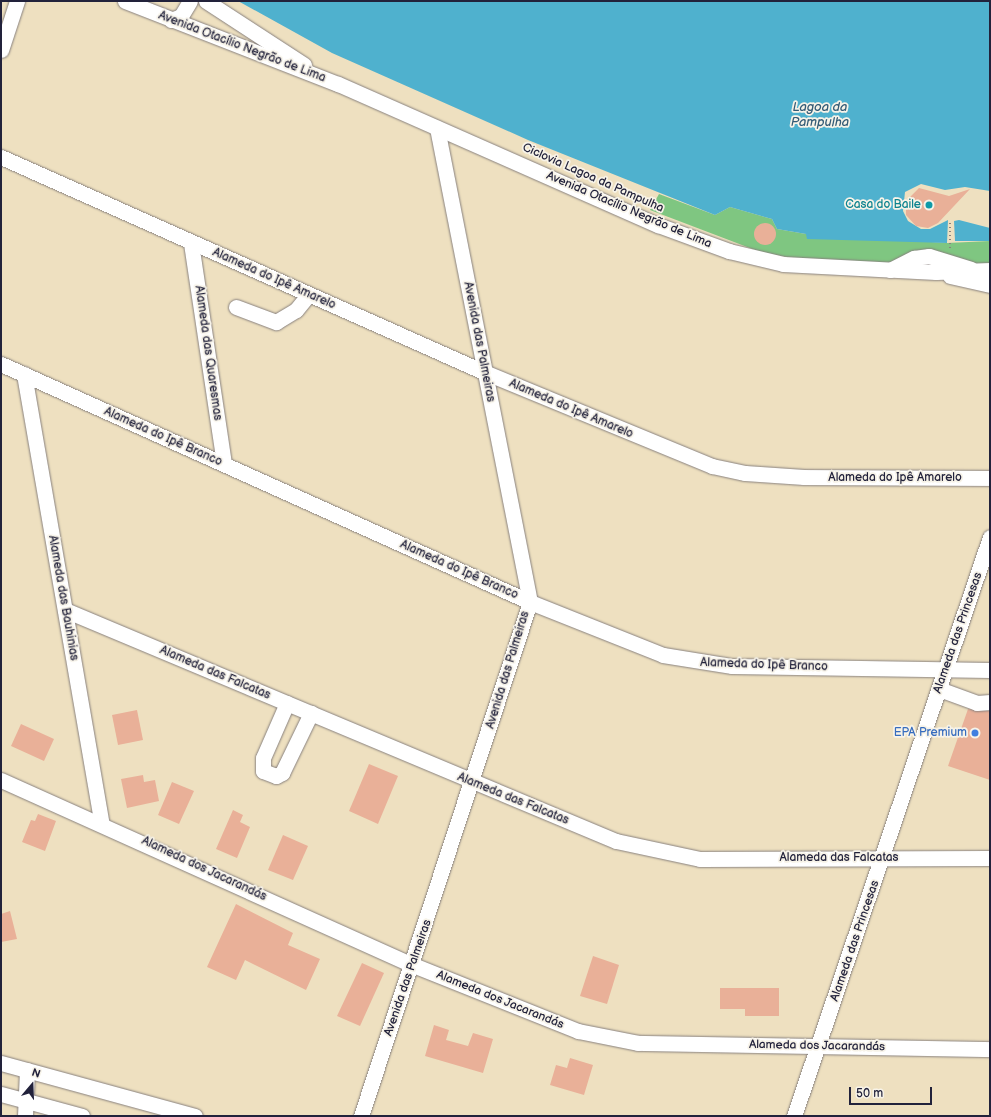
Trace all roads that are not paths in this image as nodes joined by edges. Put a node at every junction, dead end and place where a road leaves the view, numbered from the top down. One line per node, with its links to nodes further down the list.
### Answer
1 (17, 1): 6 (street)
2 (125, 1): 5 (street, Avenida Otacílio Negrão de Lima)
3 (190, 1): 5 (street)
4 (206, 1): 7 (street, Avenida Otacílio Negrão de Lima)
5 (171, 20): 7 (street, Avenida Otacílio Negrão de Lima)
6 (1, 50)
7 (338, 84): 8 (street, Avenida Otacílio Negrão de Lima)
8 (437, 128): 11 (street, Avenida Otacílio Negrão de Lima); 18 (street, Avenida das Palmeiras)
9 (1, 157): 10 (street, Alameda do Ipê Amarelo)
10 (192, 243): 15 (street, Alameda do Ipê Amarelo); 20 (street, Alameda das Quaresmas)
11 (889, 270): 12 (street); 13 (street, Avenida Otacílio Negrão de Lima)
12 (983, 271): 13 (street, Avenida Otacílio Negrão de Lima)
13 (936, 272): 14 (street, Avenida Otacílio Negrão de Lima)
14 (990, 285)
15 (308, 294): 16 (street); 18 (street, Alameda do Ipê Amarelo)
16 (236, 307)
17 (1, 364): 19 (street, Alameda do Ipê Branco)
18 (484, 372): 21 (street, Alameda do Ipê Amarelo); 23 (street, Avenida das Palmeiras)
19 (24, 374): 20 (street, Alameda do Ipê Branco); 24 (street, Alameda das Bauhinias)
20 (224, 464): 23 (street, Alameda do Ipê Branco)
21 (990, 478)
22 (990, 537): 25 (street, Alameda das Princesas)
23 (530, 602): 25 (street, Alameda do Ipê Branco); 32 (street, Avenida das Palmeiras)
24 (65, 610): 29 (street, Alameda das Falcatas); 33 (street, Alameda das Bauhinias)
25 (945, 669): 26 (street, Alameda do Ipê Branco); 27 (street, Alameda das Princesas)
26 (990, 670)
27 (939, 689): 28 (street); 34 (street, Alameda das Princesas)
28 (990, 702)
29 (287, 703): 30 (street, Alameda das Falcatas); 30 (street)
30 (311, 713): 32 (street, Alameda das Falcatas)
31 (1, 780): 33 (street, Alameda dos Jacarandás)
32 (473, 783): 34 (street, Alameda das Falcatas); 36 (street, Avenida das Palmeiras)
33 (102, 822): 36 (street, Alameda dos Jacarandás)
34 (884, 857): 35 (street, Alameda das Falcatas); 37 (street, Alameda das Princesas)
35 (990, 858)
36 (413, 965): 37 (street, Alameda dos Jacarandás); 41 (street, Avenida das Palmeiras)
37 (819, 1046): 38 (street, Alameda dos Jacarandás); 48 (street, Alameda das Princesas)
38 (990, 1049)
39 (1, 1063): 40 (street)
40 (27, 1070): 43 (street); 44 (street)
41 (372, 1082): 46 (street, Avenida das Palmeiras); 47 (street, Avenida das Palmeiras)
42 (1, 1094): 43 (street)
43 (25, 1109): 45 (street)
44 (188, 1115)
45 (82, 1116)
46 (361, 1116)
47 (366, 1116)
48 (794, 1116)

